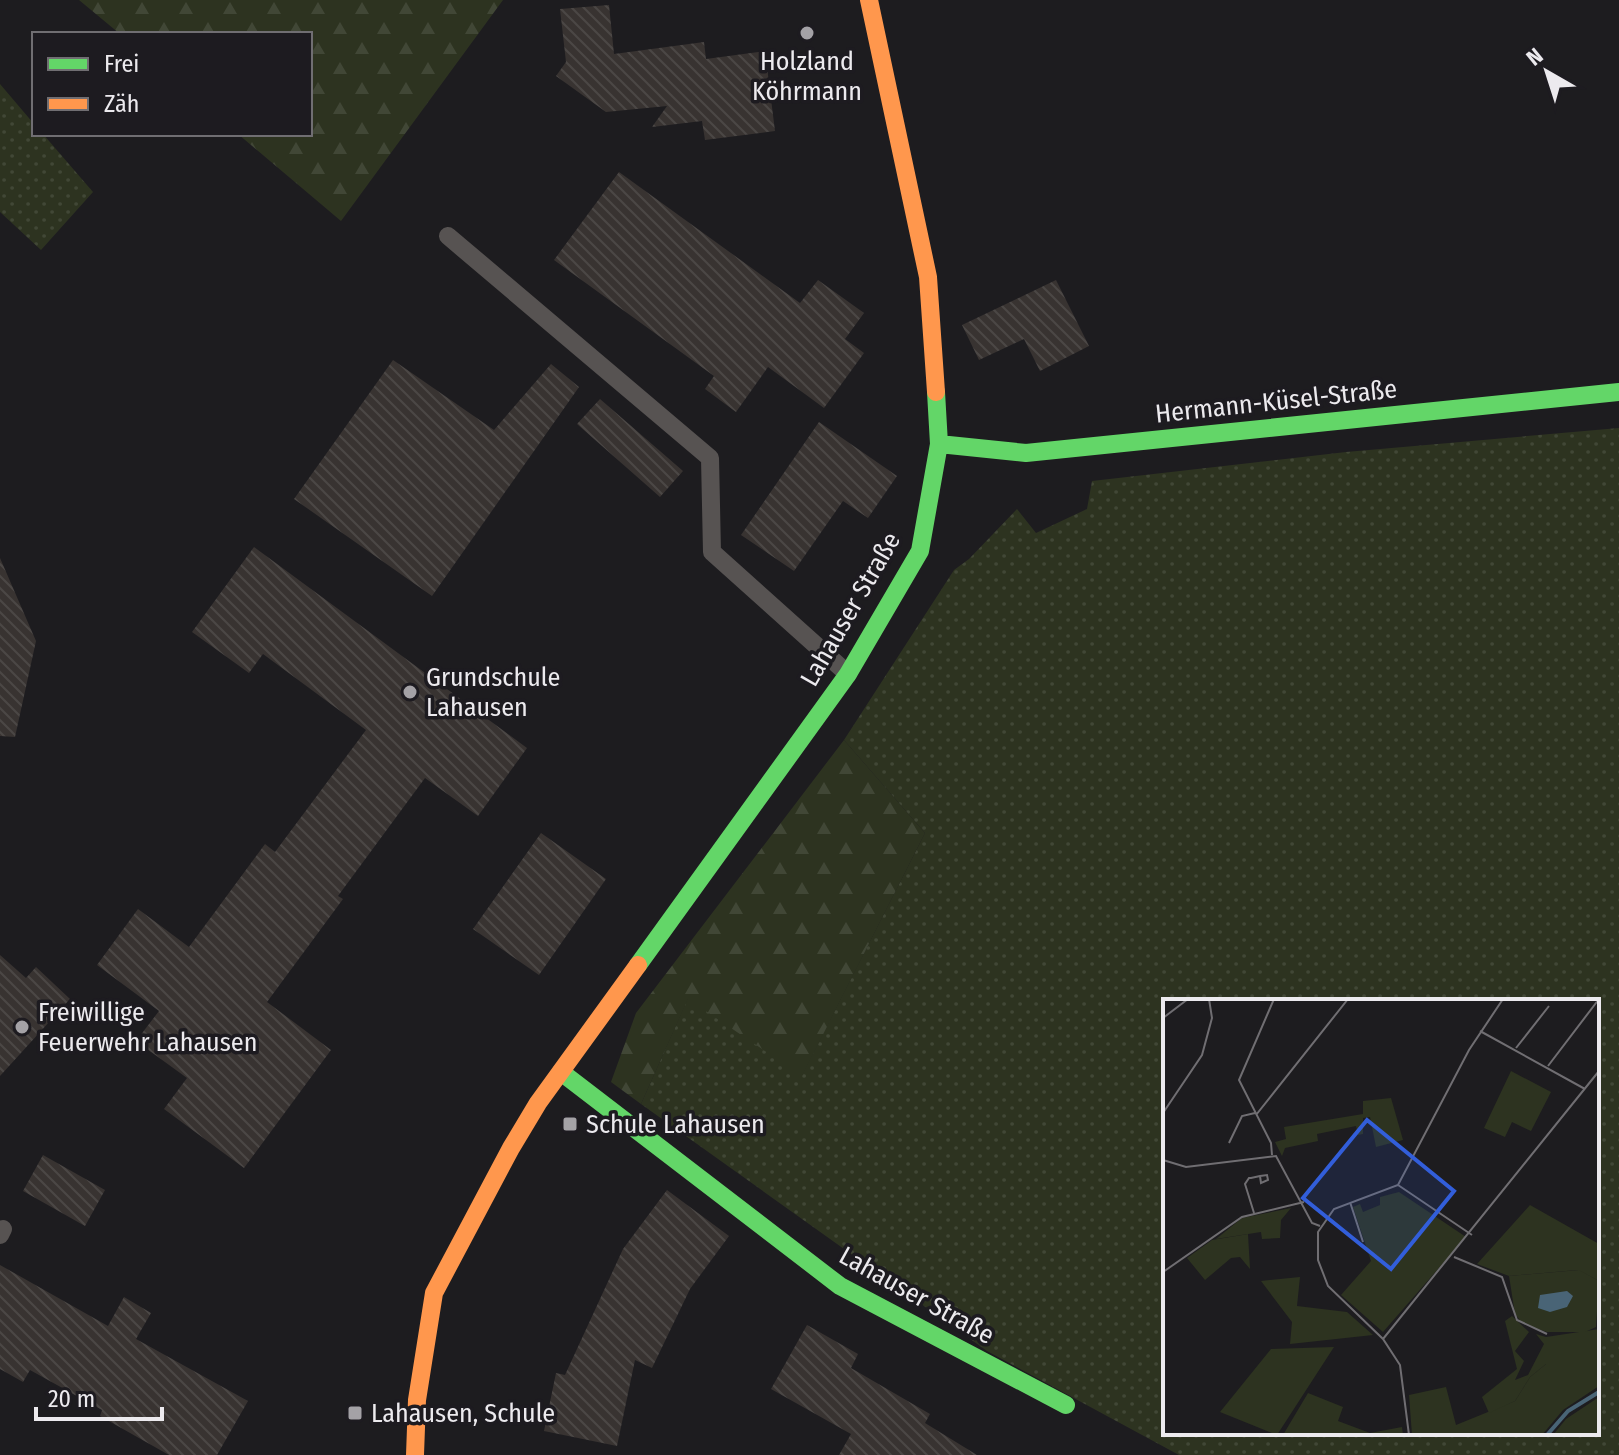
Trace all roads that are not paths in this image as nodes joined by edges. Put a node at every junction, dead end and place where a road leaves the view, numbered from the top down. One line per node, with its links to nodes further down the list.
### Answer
1 (869, 0): 4 (street, Lahauser Straße)
2 (448, 236): 5 (lane)
3 (1619, 392): 4 (street, Hermann-Küsel-Straße)
4 (939, 444): 5 (street, Lahauser Straße)
5 (848, 674): 6 (street, Lahauser Straße)
6 (561, 1072): 7 (street, Lahauser Straße); 8 (street, Lahauser Straße)
7 (1066, 1405)
8 (415, 1455)

